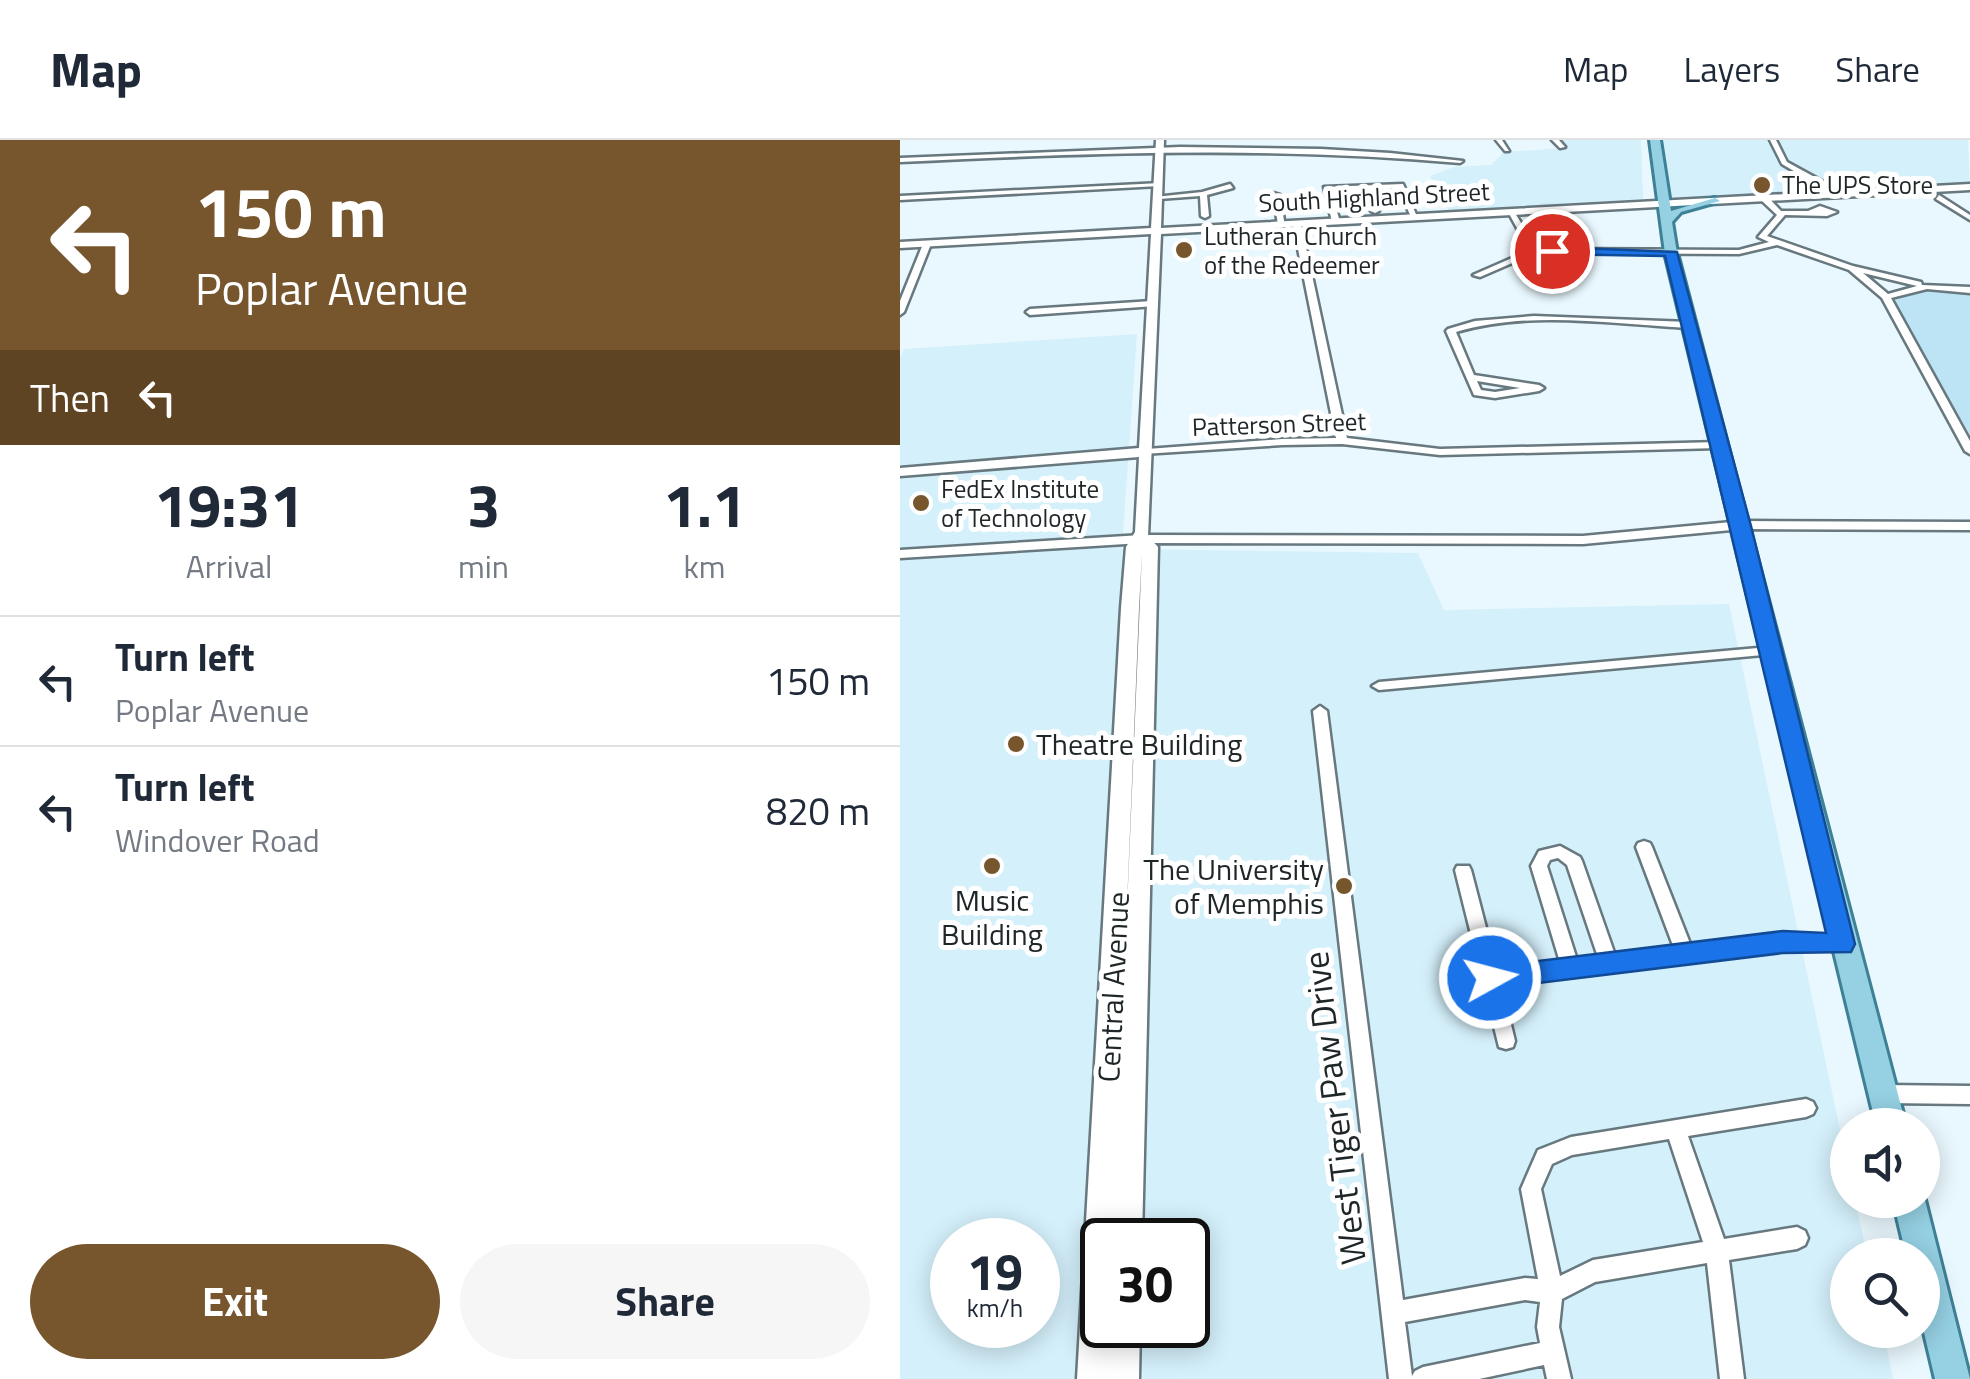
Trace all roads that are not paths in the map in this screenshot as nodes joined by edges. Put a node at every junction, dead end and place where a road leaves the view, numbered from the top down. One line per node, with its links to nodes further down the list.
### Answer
1 (1499, 140): 7 (street)
2 (1556, 140): 6 (street)
3 (1654, 140): 25 (main road)
4 (1773, 140): 15 (street)
5 (1160, 144): 8 (street); 9 (street); 13 (main road, Central Avenue)
6 (1562, 148)
7 (1507, 150)
8 (900, 160)
9 (1460, 160)
10 (1230, 186): 14 (street)
11 (1366, 187): 21 (street); 27 (street); 29 (street)
12 (1970, 187): 15 (main road, South Highland Street)
13 (1159, 191): 14 (street); 18 (street); 32 (main road, Central Avenue)
14 (1203, 194): 26 (street)
15 (1839, 194): 19 (main road, South Highland Street)
16 (1276, 195): 31 (street)
17 (1939, 197): 28 (street)
18 (900, 198)
19 (1764, 198): 20 (main road, South Highland Street); 24 (street)
20 (1715, 201): 25 (main road, South Highland Street); 25 (main road)
21 (1375, 211)
22 (1510, 212): 25 (main road, South Highland Street); 27 (main road, South Highland Street); 36 (street)
23 (1810, 212): 24 (street)
24 (1780, 213): 33 (street)
25 (1662, 214): 37 (main road)
26 (1205, 216)
27 (1415, 217): 29 (main road, South Highland Street)
28 (1970, 218)
29 (1336, 222): 30 (main road, South Highland Street)
30 (1297, 224): 31 (main road, South Highland Street); 48 (street)
31 (1282, 225): 32 (main road, South Highland Street)
32 (1156, 232): 34 (main road, South Highland Street); 43 (main road, Central Avenue)
33 (1775, 243): 37 (street); 38 (street)
34 (927, 244): 35 (main road, South Highland Street); 44 (street)
35 (900, 245)
36 (1539, 249): 37 (street); 39 (street)
37 (1670, 252): 46 (main road)
38 (1852, 268): 40 (street); 42 (street)
39 (1477, 274)
40 (1927, 286): 41 (street); 42 (street)
41 (1970, 290)
42 (1886, 296): 50 (street)
43 (1152, 304): 45 (street); 51 (main road, Central Avenue)
44 (900, 312)
45 (1030, 312)
46 (1690, 325): 47 (street); 49 (main road)
47 (1470, 377): 47 (street)
48 (1342, 441): 49 (street, Patterson Street); 51 (street, Patterson Street)
49 (1719, 445): 53 (main road)
50 (1970, 451)
51 (1147, 452): 52 (main road, Patterson Street); 55 (main road, Central Avenue)
52 (900, 472)
53 (1742, 526): 54 (street); 55 (street); 57 (main road)
54 (1970, 526)
55 (1142, 539): 56 (street); 73 (main road, Central Avenue); 81 (main road, Central Avenue)
56 (900, 554)
57 (1769, 650): 58 (street); 62 (main road)
58 (1379, 686)
59 (1320, 710): 78 (street, West Tiger Paw Drive)
60 (1644, 847): 63 (street)
61 (1463, 870): 66 (street)
62 (1842, 944): 63 (street); 68 (main road)
63 (1686, 954): 64 (street)
64 (1608, 964): 65 (street); 65 (street)
65 (1571, 968): 66 (street)
66 (1490, 978): 67 (street)
67 (1506, 1041)
68 (1884, 1094): 69 (street); 71 (main road)
69 (1970, 1095)
70 (1806, 1108): 72 (street)
71 (1887, 1108)
72 (1676, 1129): 76 (street); 77 (street)
73 (1129, 1218)
74 (1913, 1218): 87 (main road)
75 (1797, 1238): 76 (street)
76 (1717, 1252): 77 (street); 86 (street)
77 (1552, 1292): 78 (street); 80 (street)
78 (1393, 1313): 83 (street, West Tiger Paw Drive)
79 (1124, 1348): 82 (main road)
80 (1552, 1352): 84 (street); 85 (street)
81 (1094, 1379)
82 (1123, 1379)
83 (1401, 1379)
84 (1422, 1379)
85 (1559, 1379)
86 (1732, 1379)
87 (1953, 1379)

